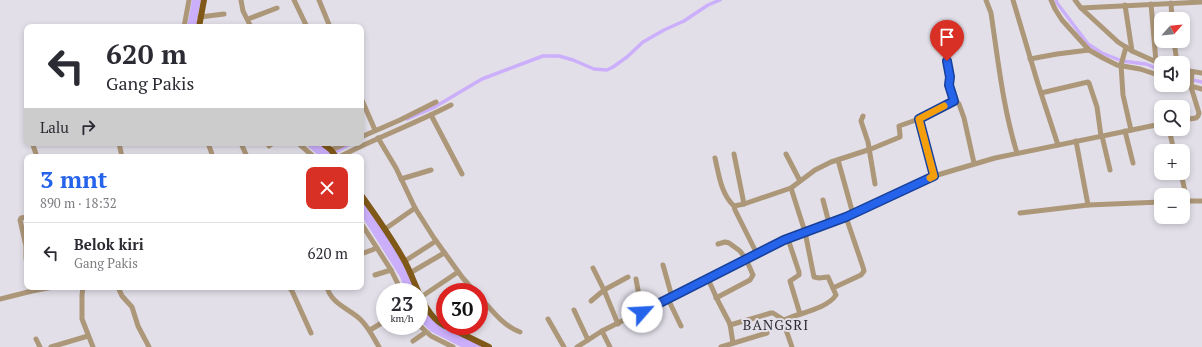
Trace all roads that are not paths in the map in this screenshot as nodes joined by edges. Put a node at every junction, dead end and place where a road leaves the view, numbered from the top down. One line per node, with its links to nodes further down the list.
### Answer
1 (189, 0): 20 (street)
2 (204, 0): 18 (main road)
3 (241, 0): 19 (street)
4 (294, 0): 23 (street)
5 (318, 0): 24 (street)
6 (986, 0): 62 (street)
7 (1013, 0): 29 (street)
8 (1051, 0): 26 (street)
9 (1075, 0): 15 (street)
10 (1174, 2): 11 (street); 12 (street); 16 (street)
11 (1202, 2)
12 (1151, 4): 13 (street); 28 (street)
13 (1125, 5): 15 (street); 27 (street)
14 (276, 8): 19 (street)
15 (1081, 8): 25 (street)
16 (1173, 12)
17 (224, 14): 18 (street)
18 (200, 17): 21 (main road)
19 (248, 20): 22 (street)
20 (185, 24)
21 (199, 24)
22 (250, 24)
23 (306, 24)
24 (329, 24)
25 (1126, 48): 27 (street); 32 (street)
26 (1089, 50): 29 (street); 32 (street)
27 (1132, 51): 31 (street)
28 (1158, 56)
29 (1030, 59): 38 (street)
30 (947, 61): 39 (street)
31 (1154, 61)
32 (1122, 62): 35 (street); 50 (street)
33 (1192, 72): 34 (street); 36 (street)
34 (1202, 73)
35 (1154, 74)
36 (1191, 83): 37 (street); 45 (street)
37 (1202, 88)
38 (1041, 93): 52 (street); 56 (street)
39 (954, 101): 46 (street); 69 (street)
40 (436, 102): 49 (street)
41 (364, 105): 49 (street)
42 (451, 105): 43 (street)
43 (431, 115): 53 (street); 73 (street)
44 (863, 116): 61 (street)
45 (1200, 116): 47 (street)
46 (919, 119): 61 (street); 74 (street)
47 (1190, 119)
48 (1154, 125): 50 (street)
49 (375, 130): 51 (street)
50 (1128, 130): 52 (street); 70 (street)
51 (364, 135)
52 (1101, 136): 54 (street); 72 (street)
53 (378, 138): 55 (street); 75 (street)
54 (1076, 141): 56 (street); 85 (street)
55 (364, 143)
56 (1058, 145): 62 (street)
57 (301, 146): 63 (street)
58 (326, 146): 64 (main road)
59 (344, 146): 64 (street)
60 (356, 146): 64 (street)
61 (870, 149): 68 (street); 77 (street)
62 (1017, 153): 69 (street)
63 (311, 154)
64 (335, 154)
65 (734, 154): 84 (street)
66 (786, 154): 76 (street)
67 (715, 158): 86 (street)
68 (838, 160): 76 (street); 88 (street)
69 (974, 163): 74 (street)
70 (1133, 163)
71 (431, 170): 75 (street)
72 (1110, 170)
73 (462, 174)
74 (934, 176): 88 (street)
75 (401, 179): 87 (street)
76 (800, 181): 78 (street)
77 (875, 184)
78 (791, 188): 84 (street); 96 (street)
79 (364, 199): 94 (main road)
80 (823, 200): 92 (street)
81 (1190, 201): 82 (street)
82 (1202, 201)
83 (1154, 202): 85 (street)
84 (744, 204): 86 (street)
85 (1088, 205): 89 (street)
86 (734, 206): 103 (street)
87 (416, 208): 94 (street); 98 (street)
88 (853, 212): 90 (street)
89 (1020, 213)
90 (846, 217): 92 (street); 118 (street)
91 (24, 218): 95 (street)
92 (829, 223): 96 (street)
93 (364, 228): 100 (street)
94 (385, 229): 105 (main road)
95 (24, 230)
96 (805, 232): 97 (street); 118 (street)
97 (788, 239): 103 (street); 134 (street)
98 (436, 241): 102 (street); 105 (street)
99 (718, 244): 104 (street)
100 (377, 248): 101 (street); 108 (street)
101 (364, 253)
102 (444, 253): 109 (street); 110 (street)
103 (757, 254): 104 (street)
104 (746, 259): 114 (street); 127 (street)
105 (405, 261): 110 (main road)
106 (663, 265): 126 (street)
107 (593, 268): 124 (street)
108 (391, 270): 111 (street); 115 (street)
109 (458, 272): 117 (street); 125 (street)
110 (410, 273): 116 (main road)
111 (375, 275)
112 (628, 278): 124 (street)
113 (636, 278): 133 (street)
114 (708, 279): 126 (street); 127 (street)
115 (398, 283)
116 (414, 283)
117 (467, 283)
118 (833, 288): 134 (street)
119 (28, 290): 128 (street)
120 (83, 290): 150 (street)
121 (119, 290): 158 (street)
122 (291, 290): 145 (street)
123 (328, 290): 142 (street)
124 (604, 290): 129 (street); 138 (street)
125 (428, 295)
126 (670, 298): 133 (street); 141 (street)
127 (716, 298): 139 (street)
128 (0, 299)
129 (591, 301)
130 (488, 306): 144 (street)
131 (428, 309): 135 (main road)
132 (574, 310): 152 (street)
133 (642, 312): 138 (street)
134 (800, 314): 137 (street)
135 (436, 317)
136 (548, 319): 162 (street)
137 (784, 320): 139 (street); 166 (street)
138 (618, 324): 143 (street)
139 (730, 325): 154 (street)
140 (376, 326): 142 (street)
141 (681, 326)
142 (370, 330): 159 (street)
143 (602, 331): 152 (street); 164 (street)
144 (520, 332)
145 (311, 333)
146 (767, 333): 154 (street)
147 (428, 334): 160 (street)
148 (422, 335): 153 (street)
149 (466, 335): 161 (main road)
150 (88, 336): 156 (street); 157 (street)
151 (36, 339): 155 (street)
152 (588, 340): 163 (street)
153 (413, 341)
154 (731, 345): 165 (street)
155 (40, 347)
156 (51, 347)
157 (93, 347)
158 (149, 347)
159 (379, 347)
160 (453, 347)
161 (490, 347)
162 (564, 347)
163 (577, 347)
164 (610, 347)
165 (721, 347)
166 (792, 347)

